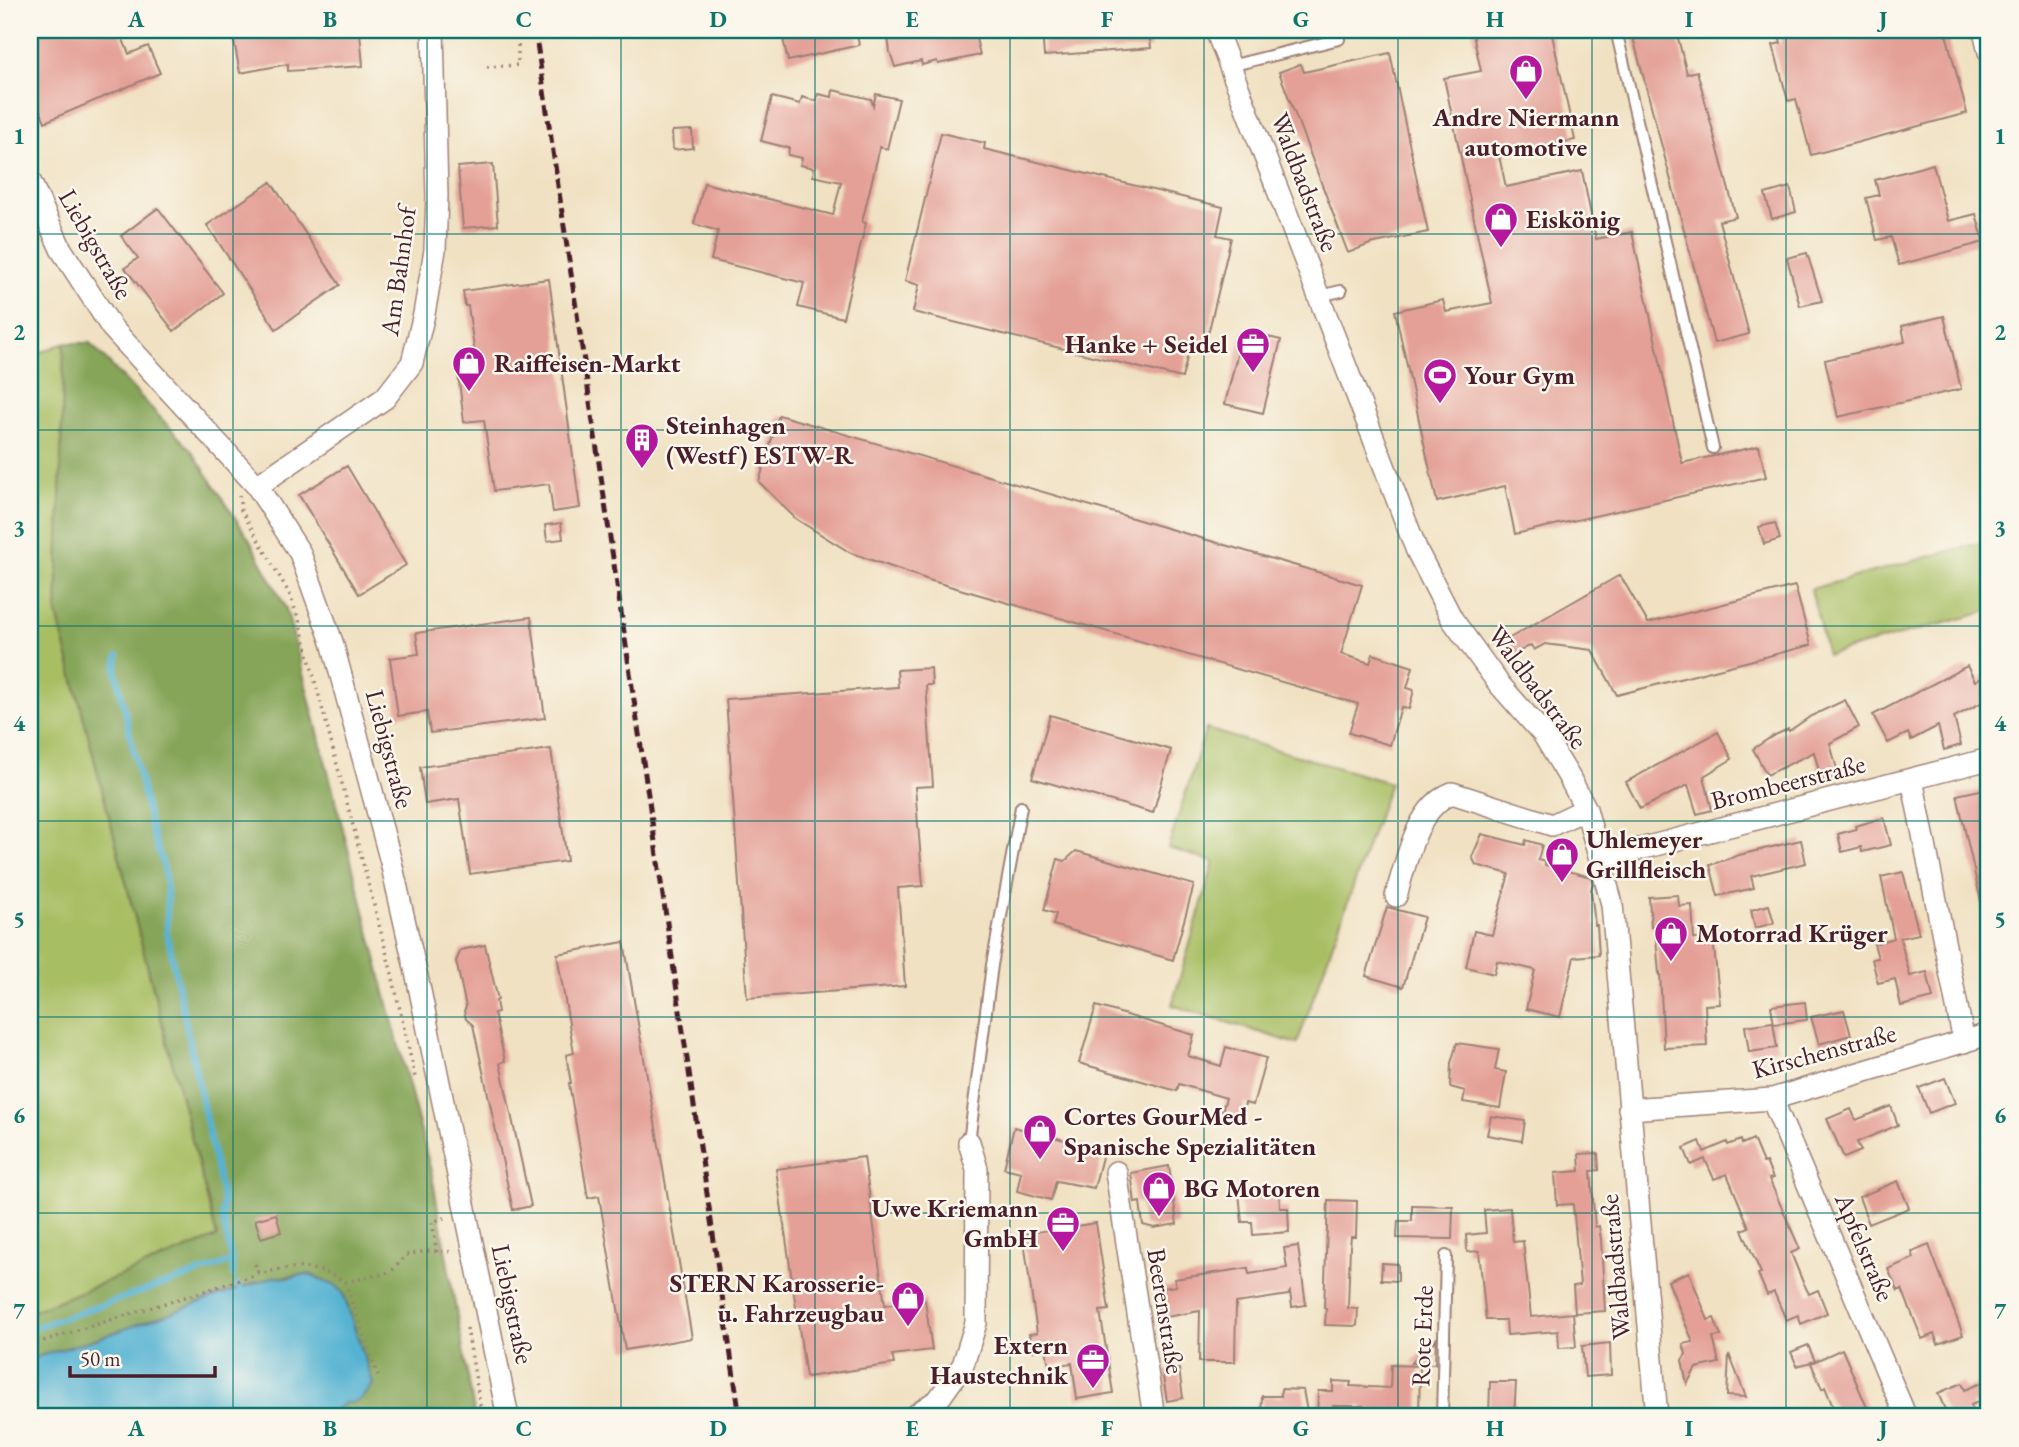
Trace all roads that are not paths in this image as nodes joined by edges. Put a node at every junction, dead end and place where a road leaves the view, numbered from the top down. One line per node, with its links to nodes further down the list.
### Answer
1 (432, 30): 12 (street, Am Bahnhof)
2 (1216, 30): 7 (street, Waldbadstraße)
3 (1338, 30): 7 (lane)
4 (1616, 30): 11 (lane)
5 (1984, 30): 6 (street)
6 (1989, 52)
7 (1230, 66): 10 (street, Waldbadstraße)
8 (30, 181): 12 (street, Liebigstraße)
9 (1341, 291): 10 (lane)
10 (1319, 296): 16 (street, Waldbadstraße)
11 (1713, 447)
12 (257, 486): 27 (street, Liebigstraße)
13 (1989, 759): 14 (street, Brombeerstraße)
14 (1912, 779): 17 (street, Brombeerstraße); 20 (street)
15 (1021, 807): 23 (lane)
16 (1586, 809): 17 (street, Waldbadstraße); 18 (street)
17 (1601, 859): 22 (street, Waldbadstraße)
18 (1396, 896)
19 (1989, 1034): 20 (street, Kirschenstraße)
20 (1964, 1042): 21 (street, Kirschenstraße)
21 (1772, 1098): 22 (street, Kirschenstraße); 31 (street, Apfelstraße)
22 (1629, 1109): 30 (street, Waldbadstraße)
23 (970, 1142): 26 (street)
24 (1116, 1172): 28 (street, Beerenstraße)
25 (1446, 1256): 29 (lane, Rote Erde)
26 (916, 1416)
27 (508, 1417)
28 (1154, 1417)
29 (1442, 1417)
30 (1657, 1417)
31 (1906, 1417)

